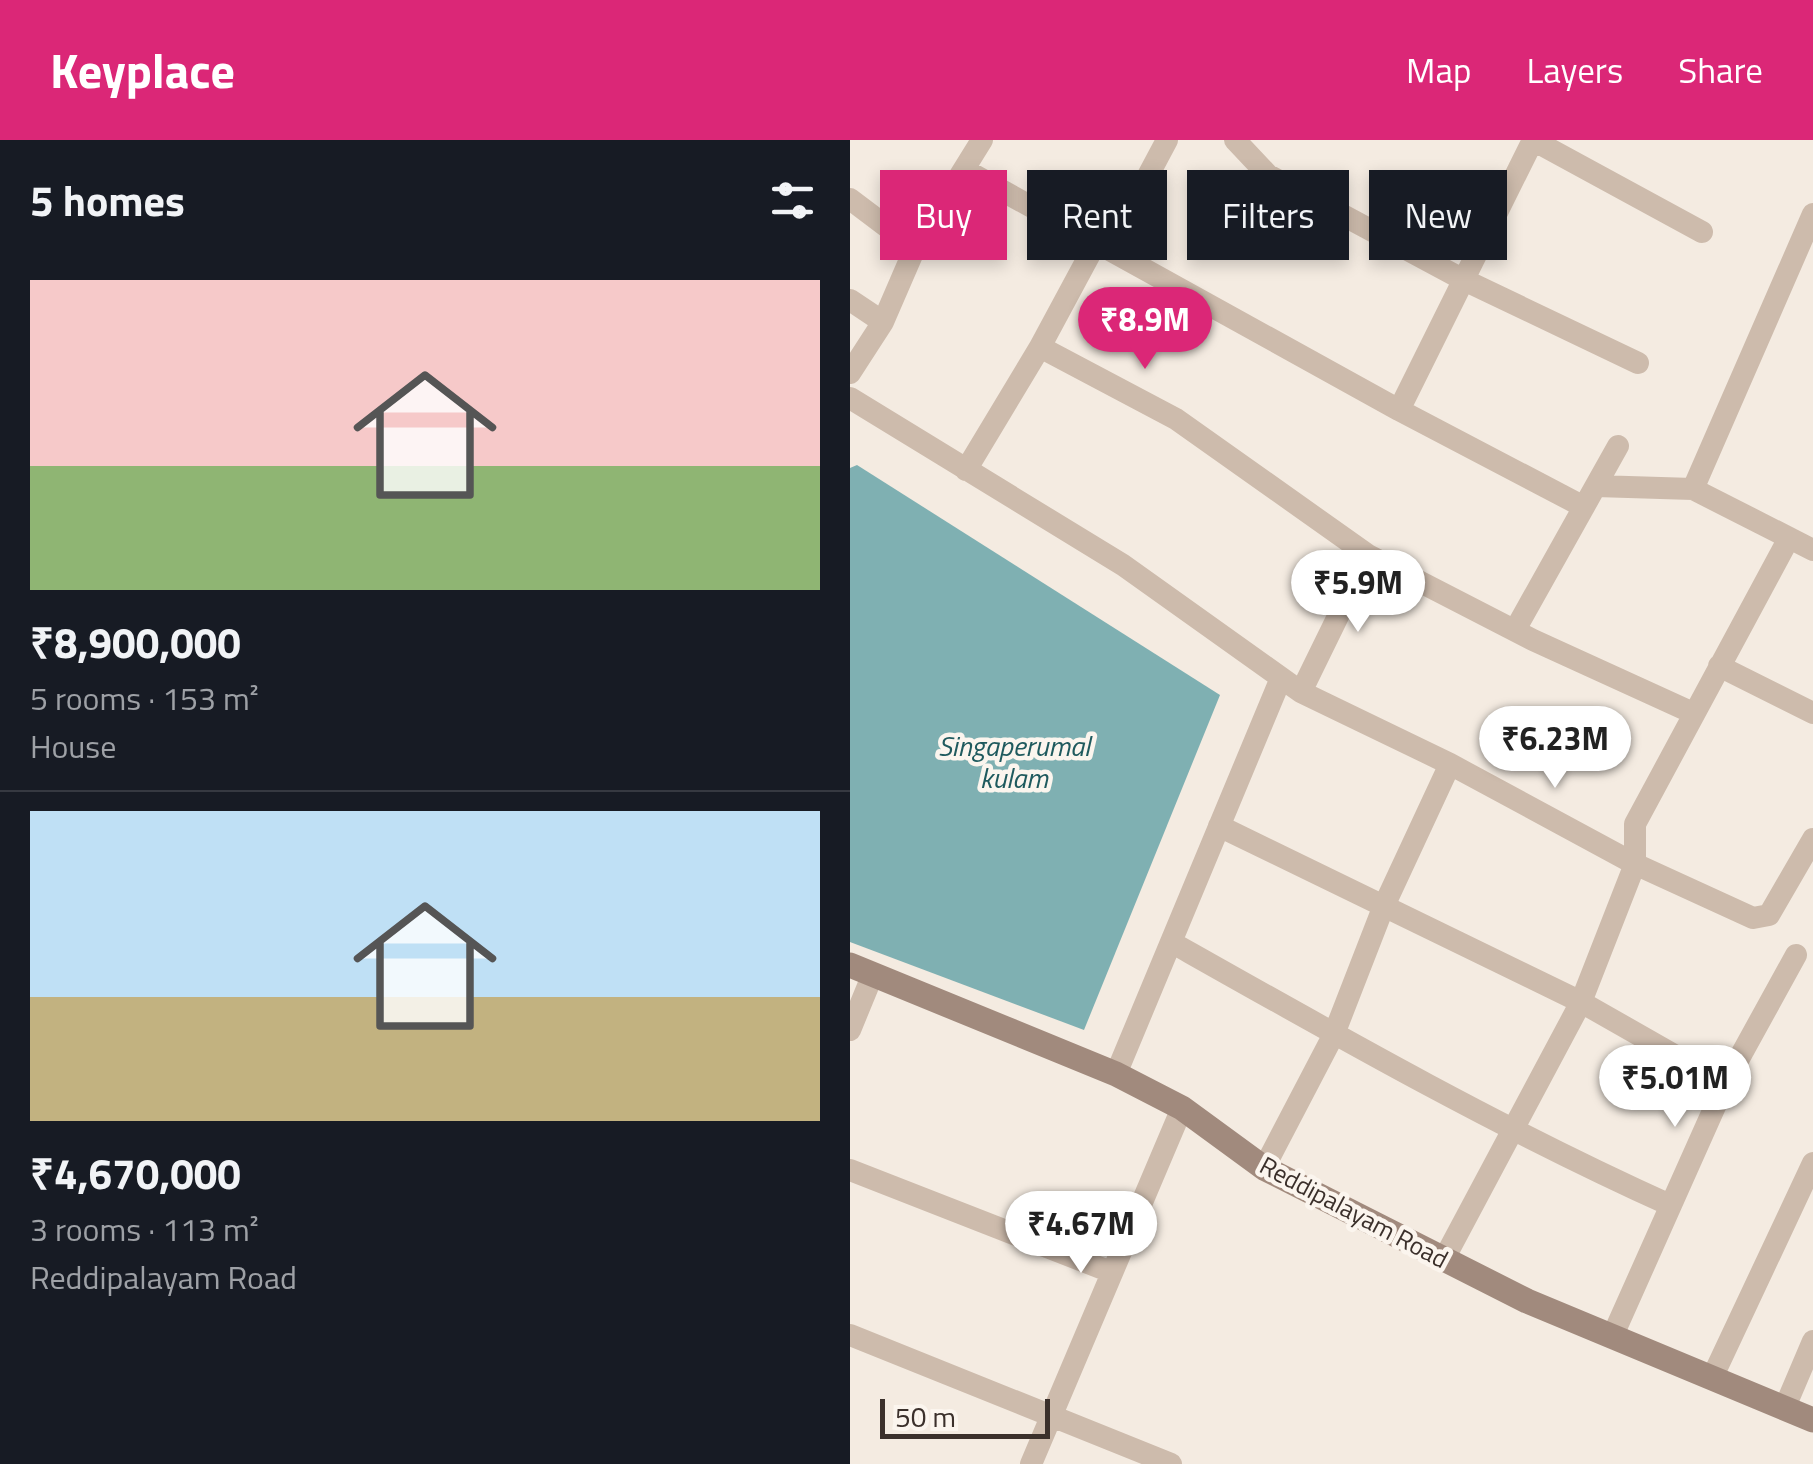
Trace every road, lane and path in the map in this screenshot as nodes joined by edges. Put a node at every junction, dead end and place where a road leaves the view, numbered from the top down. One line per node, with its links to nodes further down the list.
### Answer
1 (982, 140): 5 (street)
2 (1167, 140): 6 (street)
3 (1234, 140): 14 (street)
4 (1533, 140): 10 (street); 14 (street)
5 (966, 170)
6 (1149, 170)
7 (850, 199): 9 (street)
8 (1813, 214): 25 (street)
9 (880, 222)
10 (1702, 232)
11 (910, 260): 16 (street)
12 (1094, 260): 17 (street)
13 (1130, 260): 21 (street)
14 (1462, 279): 18 (street); 21 (street)
15 (850, 300): 16 (street)
16 (883, 322): 19 (street)
17 (1040, 347): 23 (street); 29 (street)
18 (1638, 364)
19 (850, 373)
20 (850, 398): 23 (street)
21 (1399, 410): 26 (street)
22 (1618, 446): 24 (street)
23 (966, 470): 32 (street)
24 (1596, 486): 25 (street); 26 (street)
25 (1693, 489): 27 (street)
26 (1584, 507): 30 (street)
27 (1789, 538): 28 (street); 31 (street)
28 (1813, 550)
29 (1368, 555): 30 (street); 33 (street)
30 (1515, 630): 34 (street)
31 (1719, 666): 34 (street); 35 (street)
32 (1281, 678): 33 (street); 37 (street)
33 (1302, 692): 36 (street)
34 (1693, 713): 39 (street)
35 (1813, 713)
36 (1450, 764): 39 (street); 40 (street)
37 (1219, 826): 40 (street); 41 (street)
38 (1813, 839): 39 (street)
39 (1635, 864): 44 (street)
40 (1383, 908): 44 (street); 46 (street)
41 (1170, 942): 46 (street); 47 (street)
42 (1796, 955): 48 (street)
43 (862, 970): 45 (street); 47 (main road, Reddipalayam Road)
44 (1582, 1002): 48 (street); 50 (street)
45 (850, 1030)
46 (1334, 1034): 50 (street); 52 (street)
47 (1116, 1074): 49 (main road, Reddipalayam Road)
48 (1725, 1084): 54 (street)
49 (1182, 1108): 52 (main road, Reddipalayam Road); 56 (street)
50 (1514, 1129): 54 (street); 55 (street)
51 (1813, 1163): 60 (street)
52 (1264, 1168): 55 (main road, Reddipalayam Road)
53 (850, 1170): 56 (street)
54 (1670, 1205): 58 (street)
55 (1444, 1260): 58 (main road, Reddipalayam Road)
56 (1111, 1272): 62 (street)
57 (850, 1335): 62 (street)
58 (1614, 1335): 60 (main road, Reddipalayam Road)
59 (1813, 1341): 61 (street)
60 (1712, 1378): 61 (main road, Reddipalayam Road)
61 (1785, 1407): 63 (main road, Reddipalayam Road)
62 (1050, 1417): 64 (street); 65 (street)
63 (1813, 1420)
64 (1031, 1464)
65 (1171, 1464)

